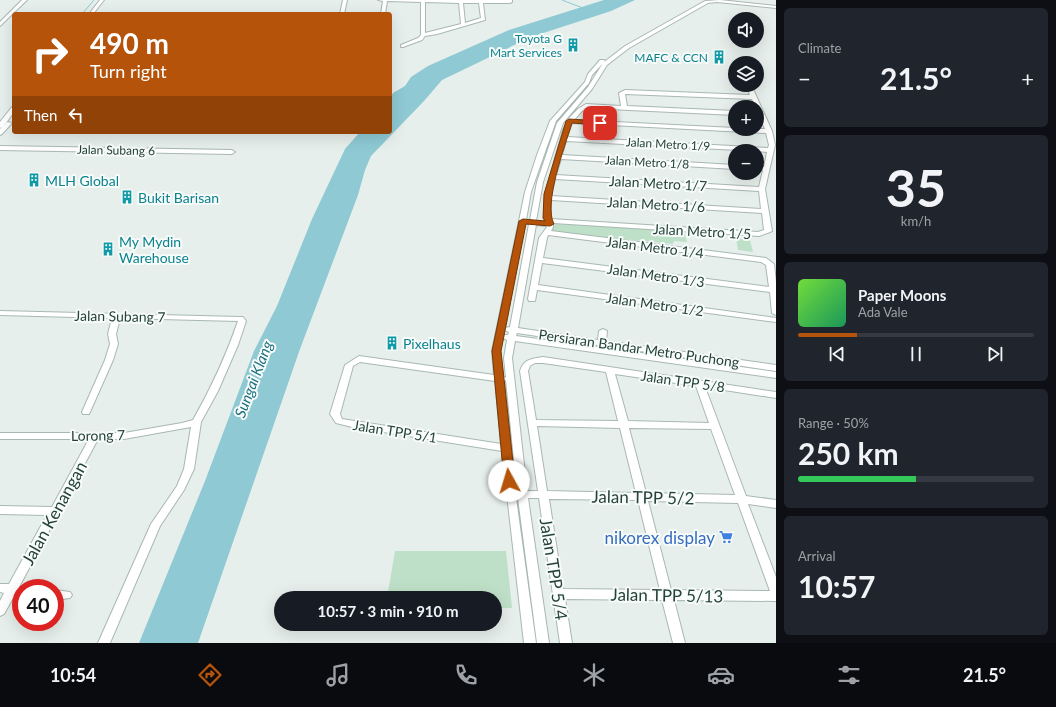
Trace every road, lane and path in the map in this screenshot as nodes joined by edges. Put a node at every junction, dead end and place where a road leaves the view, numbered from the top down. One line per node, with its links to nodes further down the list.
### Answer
1 (25, 0): 14 (street)
2 (102, 0): 15 (street)
3 (107, 0): 16 (street)
4 (345, 0): 17 (street)
5 (380, 0): 6 (street)
6 (385, 0): 9 (street); 18 (street)
7 (710, 0): 13 (street); 48 (street); 49 (street)
8 (719, 0): 13 (street)
9 (423, 1): 10 (street); 22 (street)
10 (461, 1): 12 (street); 20 (street)
11 (510, 1): 12 (street)
12 (481, 2): 20 (street)
13 (776, 6)
14 (13, 12)
15 (93, 12)
16 (98, 12)
17 (342, 12)
18 (383, 12)
19 (12, 13): 21 (street)
20 (463, 24): 22 (street)
21 (0, 25)
22 (423, 35): 23 (street)
23 (403, 46)
24 (752, 92): 25 (street)
25 (754, 97): 26 (street); 27 (street)
26 (755, 100)
27 (624, 108): 29 (street); 31 (street)
28 (12, 111): 33 (street)
29 (728, 113)
30 (12, 118): 35 (street)
31 (569, 121): 34 (street); 36 (street)
32 (764, 122): 34 (street)
33 (0, 126)
34 (769, 131): 38 (street)
35 (0, 133)
36 (564, 139): 38 (street, Jalan Metro 1/9); 40 (street)
37 (0, 148): 39 (street, Jalan Subang 6)
38 (772, 150): 43 (street)
39 (232, 152)
40 (559, 157): 41 (street, Jalan Metro 1/8); 44 (street)
41 (728, 167)
42 (764, 169): 43 (street)
43 (767, 169): 45 (street)
44 (553, 177): 45 (street, Jalan Metro 1/7); 46 (street)
45 (762, 189): 47 (street)
46 (548, 198): 47 (street, Jalan Metro 1/6); 50 (street)
47 (765, 211): 50 (street, Jalan Metro 1/5)
48 (522, 223): 49 (street); 59 (street)
49 (536, 225): 50 (street); 61 (street)
50 (549, 227): 51 (street); 53 (street, Jalan Metro 1/4)
51 (539, 260): 52 (street); 53 (street, Jalan Metro 1/3)
52 (534, 287): 54 (street); 58 (street, Jalan Metro 1/2)
53 (772, 290): 55 (street)
54 (532, 299)
55 (776, 312)
56 (0, 314): 57 (street, Jalan Subang 7)
57 (117, 316): 70 (street); 71 (street, Jalan Subang 7)
58 (776, 320)
59 (500, 332): 61 (street, Persiaran Bandar Metro Puchong); 66 (street)
60 (603, 332): 62 (street)
61 (513, 335): 62 (street, Persiaran Bandar Metro Puchong); 67 (street)
62 (602, 346): 63 (street, Persiaran Bandar Metro Puchong); 65 (street, Persiaran Bandar Metro Puchong)
63 (776, 368)
64 (610, 370): 68 (street, Jalan TPP 5/8); 72 (street, Jalan TPP 5/8); 73 (street)
65 (776, 375)
66 (498, 378): 67 (street, Jalan TPP 5/1); 77 (street); 77 (street, Jalan TPP 5/1)
67 (509, 380): 79 (street)
68 (699, 383): 69 (street, Jalan TPP 5/8); 74 (street)
69 (776, 394)
70 (86, 412)
71 (196, 422): 76 (street, Lorong 7); 92 (street)
72 (532, 423): 73 (street); 80 (street, Jalan TPP 5/4)
73 (624, 424): 74 (street); 81 (street)
74 (714, 426): 82 (street)
75 (0, 436): 76 (street, Lorong 7)
76 (96, 436): 85 (street, Jalan Kenangan)
77 (505, 448): 78 (street)
78 (510, 494): 79 (street, Jalan TPP 5/2); 93 (street)
79 (522, 494): 80 (street, Jalan TPP 5/2); 94 (street)
80 (543, 495): 81 (street, Jalan TPP 5/2); 88 (street, Jalan TPP 5/4)
81 (642, 497): 82 (street, Jalan TPP 5/2); 89 (street)
82 (742, 499): 83 (street, Jalan TPP 5/2); 87 (street)
83 (776, 504)
84 (0, 510): 85 (street)
85 (55, 511): 86 (street, Jalan Kenangan)
86 (10, 591): 91 (street, Jalan Kenangan)
87 (776, 592)
88 (558, 594): 89 (street, Jalan TPP 5/13); 95 (street, Jalan TPP 5/4)
89 (668, 595): 90 (street, Jalan TPP 5/13); 96 (street)
90 (776, 596)
91 (0, 611)
92 (104, 643)
93 (530, 643)
94 (543, 643)
95 (566, 643)
96 (679, 643)

